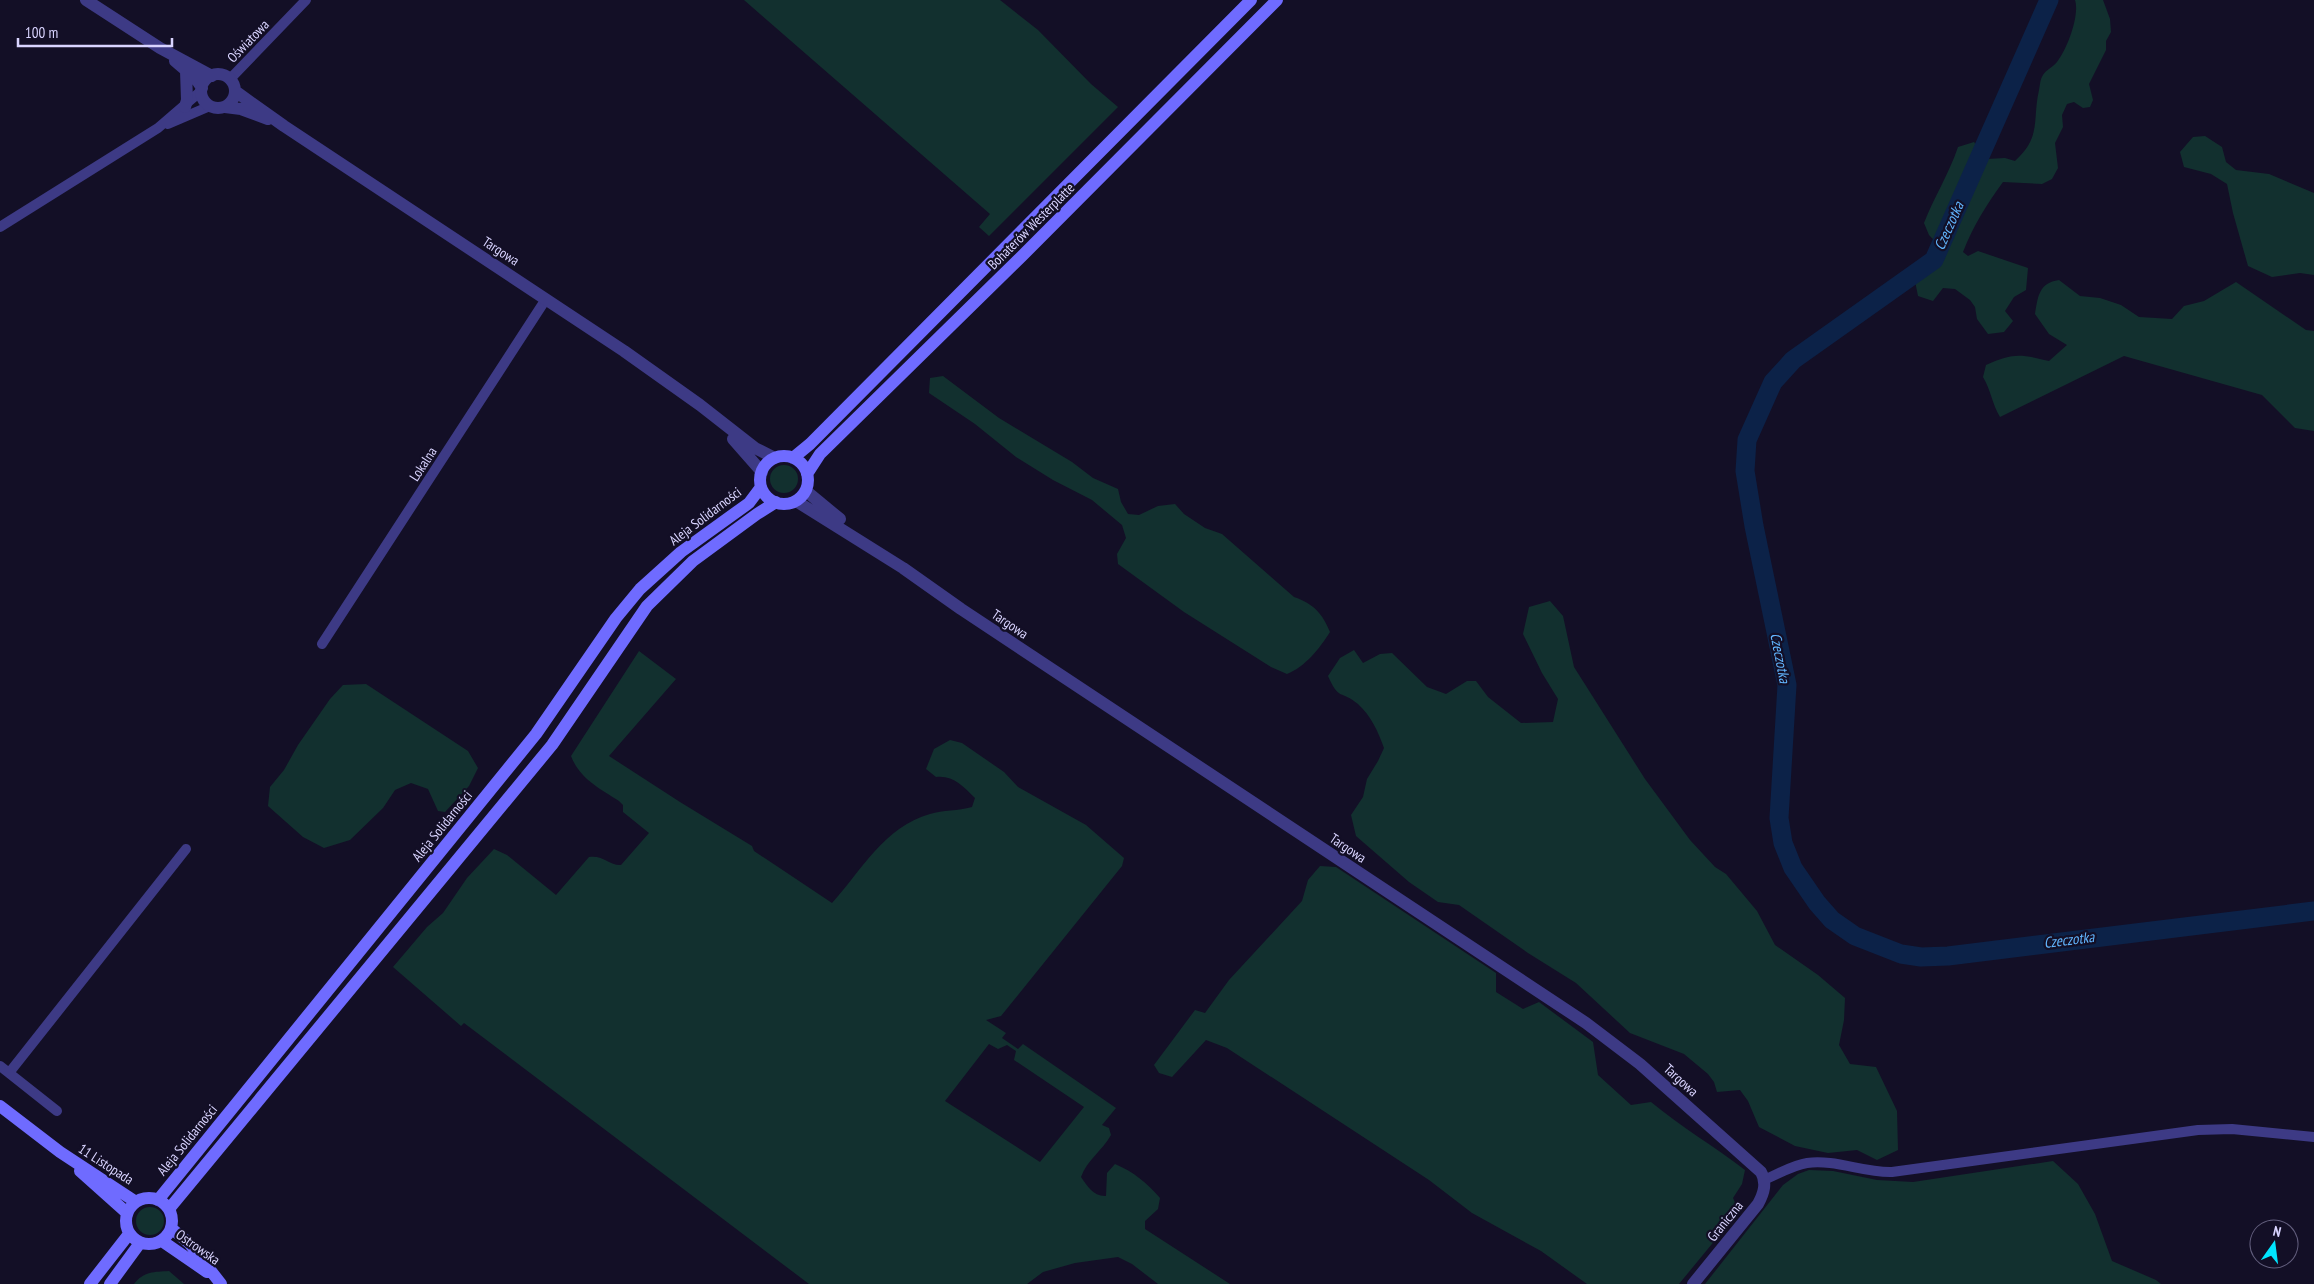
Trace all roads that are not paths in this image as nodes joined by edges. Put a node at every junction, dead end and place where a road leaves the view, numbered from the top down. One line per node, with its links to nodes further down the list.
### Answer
1 (306, 0): 8 (street, Oświatowa)
2 (1251, 0): 19 (main road, Bohaterów Westerplatte)
3 (1277, 0): 21 (main road, Bohaterów Westerplatte)
4 (90, 1): 5 (street)
5 (160, 48): 6 (street); 7 (street)
6 (186, 71): 9 (street); 11 (street)
7 (212, 76): 8 (street); 9 (street)
8 (232, 85): 12 (street); 13 (street, Targowa)
9 (202, 90): 10 (street); 11 (street)
10 (210, 106): 12 (street); 14 (street)
11 (185, 107): 14 (street)
12 (225, 107): 13 (street, Targowa)
13 (284, 126): 16 (street, Targowa)
14 (158, 128): 15 (street)
15 (0, 227)
16 (546, 299): 17 (street, Targowa); 27 (street, Lokalna)
17 (700, 405): 18 (street, Targowa); 20 (street, Targowa)
18 (774, 458): 19 (main road); 20 (main road)
19 (793, 458): 21 (main road)
20 (762, 472): 22 (main road)
21 (807, 474): 23 (main road)
22 (761, 486): 25 (main road); 36 (main road, Aleja Solidarności)
23 (806, 491): 24 (main road); 26 (street, Targowa)
24 (796, 501): 25 (main road); 26 (street, Targowa)
25 (776, 502): 38 (main road, Aleja Solidarności)
26 (903, 568): 35 (street, Targowa)
27 (322, 644)
28 (186, 850): 30 (street)
29 (0, 1066): 30 (street)
30 (9, 1073): 32 (street)
31 (0, 1106): 34 (main road, 11 Listopada)
32 (57, 1111)
33 (2314, 1137): 35 (street)
34 (60, 1152): 37 (main road, 11 Listopada); 39 (main road, 11 Listopada)
35 (1762, 1176): 47 (street, Graniczna)
36 (158, 1200): 37 (main road); 38 (main road)
37 (136, 1202): 39 (main road)
38 (169, 1209): 40 (main road)
39 (127, 1213): 41 (main road)
40 (171, 1228): 42 (main road); 44 (main road, Ostrowska)
41 (129, 1234): 43 (main road); 45 (main road)
42 (162, 1241): 43 (main road); 44 (main road, Ostrowska)
43 (140, 1243): 46 (main road)
44 (218, 1281)
45 (90, 1284)
46 (110, 1284)
47 (1693, 1284)

